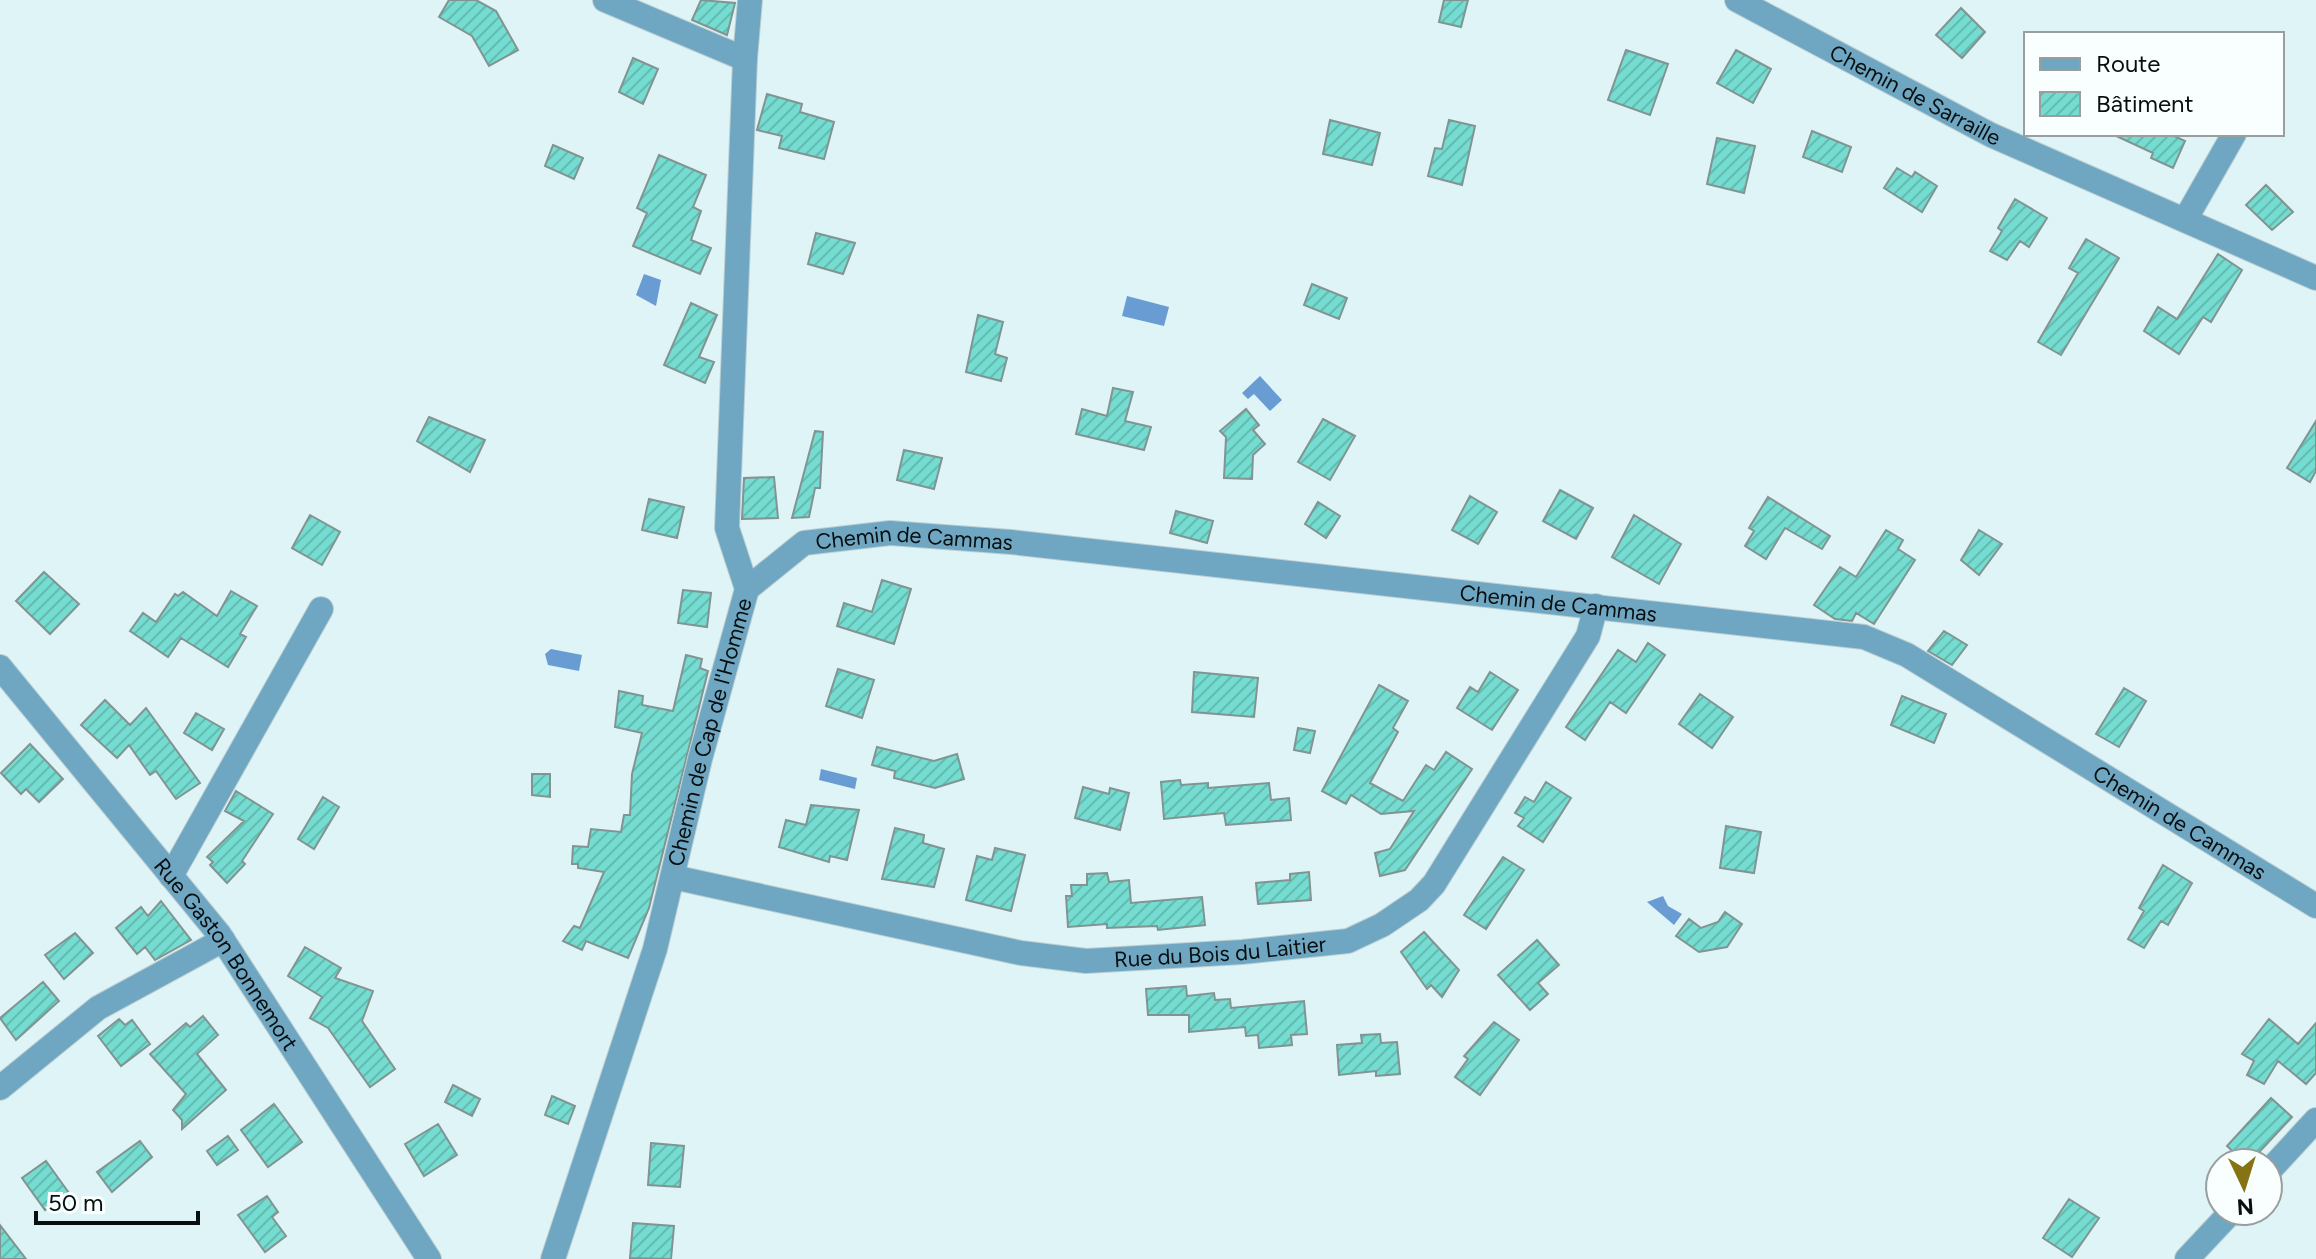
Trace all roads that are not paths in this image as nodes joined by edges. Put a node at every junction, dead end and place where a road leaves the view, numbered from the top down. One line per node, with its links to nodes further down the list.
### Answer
1 (605, 0): 4 (street)
2 (750, 0): 4 (street, Chemin de Cap de l'Homme)
3 (1737, 0): 6 (street, Chemin de Sarraille)
4 (745, 59): 8 (street, Chemin de Cap de l'Homme)
5 (2233, 136): 6 (street)
6 (2185, 220): 7 (street, Chemin de Sarraille)
7 (2316, 278)
8 (747, 589): 9 (street, Chemin de Cammas); 13 (street, Chemin de Cap de l'Homme)
9 (1596, 606): 13 (street, Rue du Bois du Laitier); 14 (street, Chemin de Cammas)
10 (321, 609): 12 (street)
11 (0, 667): 12 (street, Rue Gaston Bonnemort)
12 (171, 876): 15 (street, Rue Gaston Bonnemort)
13 (673, 877): 21 (street, Chemin de Cap de l'Homme)
14 (2316, 906)
15 (223, 940): 16 (street); 20 (street, Rue Gaston Bonnemort)
16 (0, 1088)
17 (2316, 1120): 18 (street)
18 (2284, 1155)
19 (2217, 1227): 22 (street)
20 (429, 1259)
21 (553, 1259)
22 (2187, 1259)

